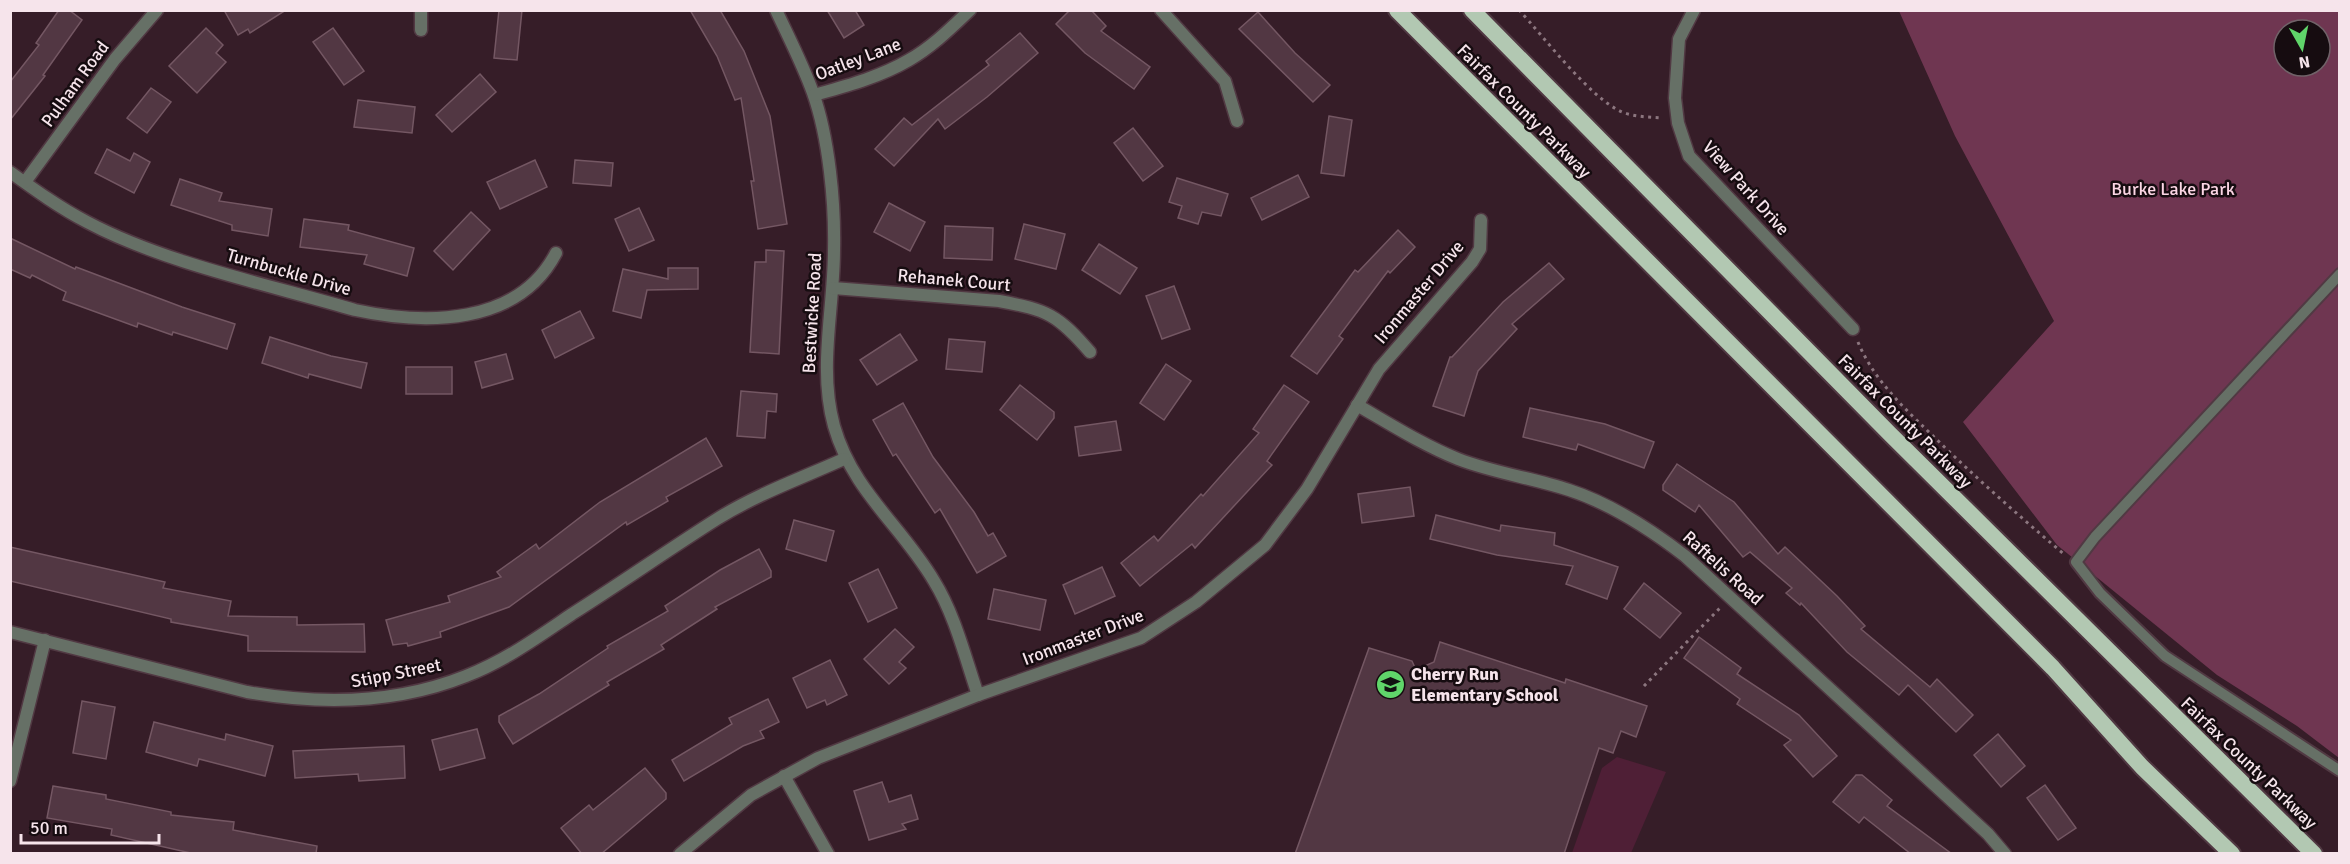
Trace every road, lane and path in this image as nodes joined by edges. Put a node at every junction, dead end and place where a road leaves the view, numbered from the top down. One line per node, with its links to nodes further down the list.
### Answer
1 (157, 10): 15 (street, Pulham Road)
2 (421, 10): 10 (street)
3 (776, 10): 11 (street, Bestwicke Road)
4 (970, 10): 11 (street, Oatley Lane)
5 (1161, 10): 12 (street)
6 (1397, 10): 36 (highway, Fairfax County Parkway)
7 (1473, 10): 37 (highway, Fairfax County Parkway)
8 (1519, 10): 13 (path)
9 (1694, 10): 13 (street, View Park Drive)
10 (421, 30)
11 (814, 95): 19 (street, Bestwicke Road)
12 (1237, 121)
13 (1678, 123): 20 (street, View Park Drive)
14 (10, 172): 15 (street, Turnbuckle Drive)
15 (25, 182): 17 (street, Turnbuckle Drive)
16 (1480, 220): 22 (street, Ironmaster Drive)
17 (556, 253)
18 (2340, 274): 24 (lane)
19 (833, 288): 21 (street, Rehanek Court); 23 (street, Bestwicke Road)
20 (1852, 329): 24 (path)
21 (1090, 352)
22 (1357, 405): 25 (street, Raftelis Road); 29 (street, Ironmaster Drive)
23 (844, 459): 27 (street, Stipp Street); 29 (street, Bestwicke Road)
24 (2076, 562): 30 (lane)
25 (1730, 598): 28 (path); 35 (street, Raftelis Road)
26 (10, 632): 27 (street, Stipp Street)
27 (45, 640): 32 (street)
28 (1644, 686)
29 (978, 695): 31 (street, Ironmaster Drive)
30 (2340, 771)
31 (784, 776): 33 (street, Ironmaster Drive); 34 (street)
32 (10, 780)
33 (680, 854)
34 (828, 854)
35 (2005, 854)
36 (2232, 854)
37 (2314, 854)

